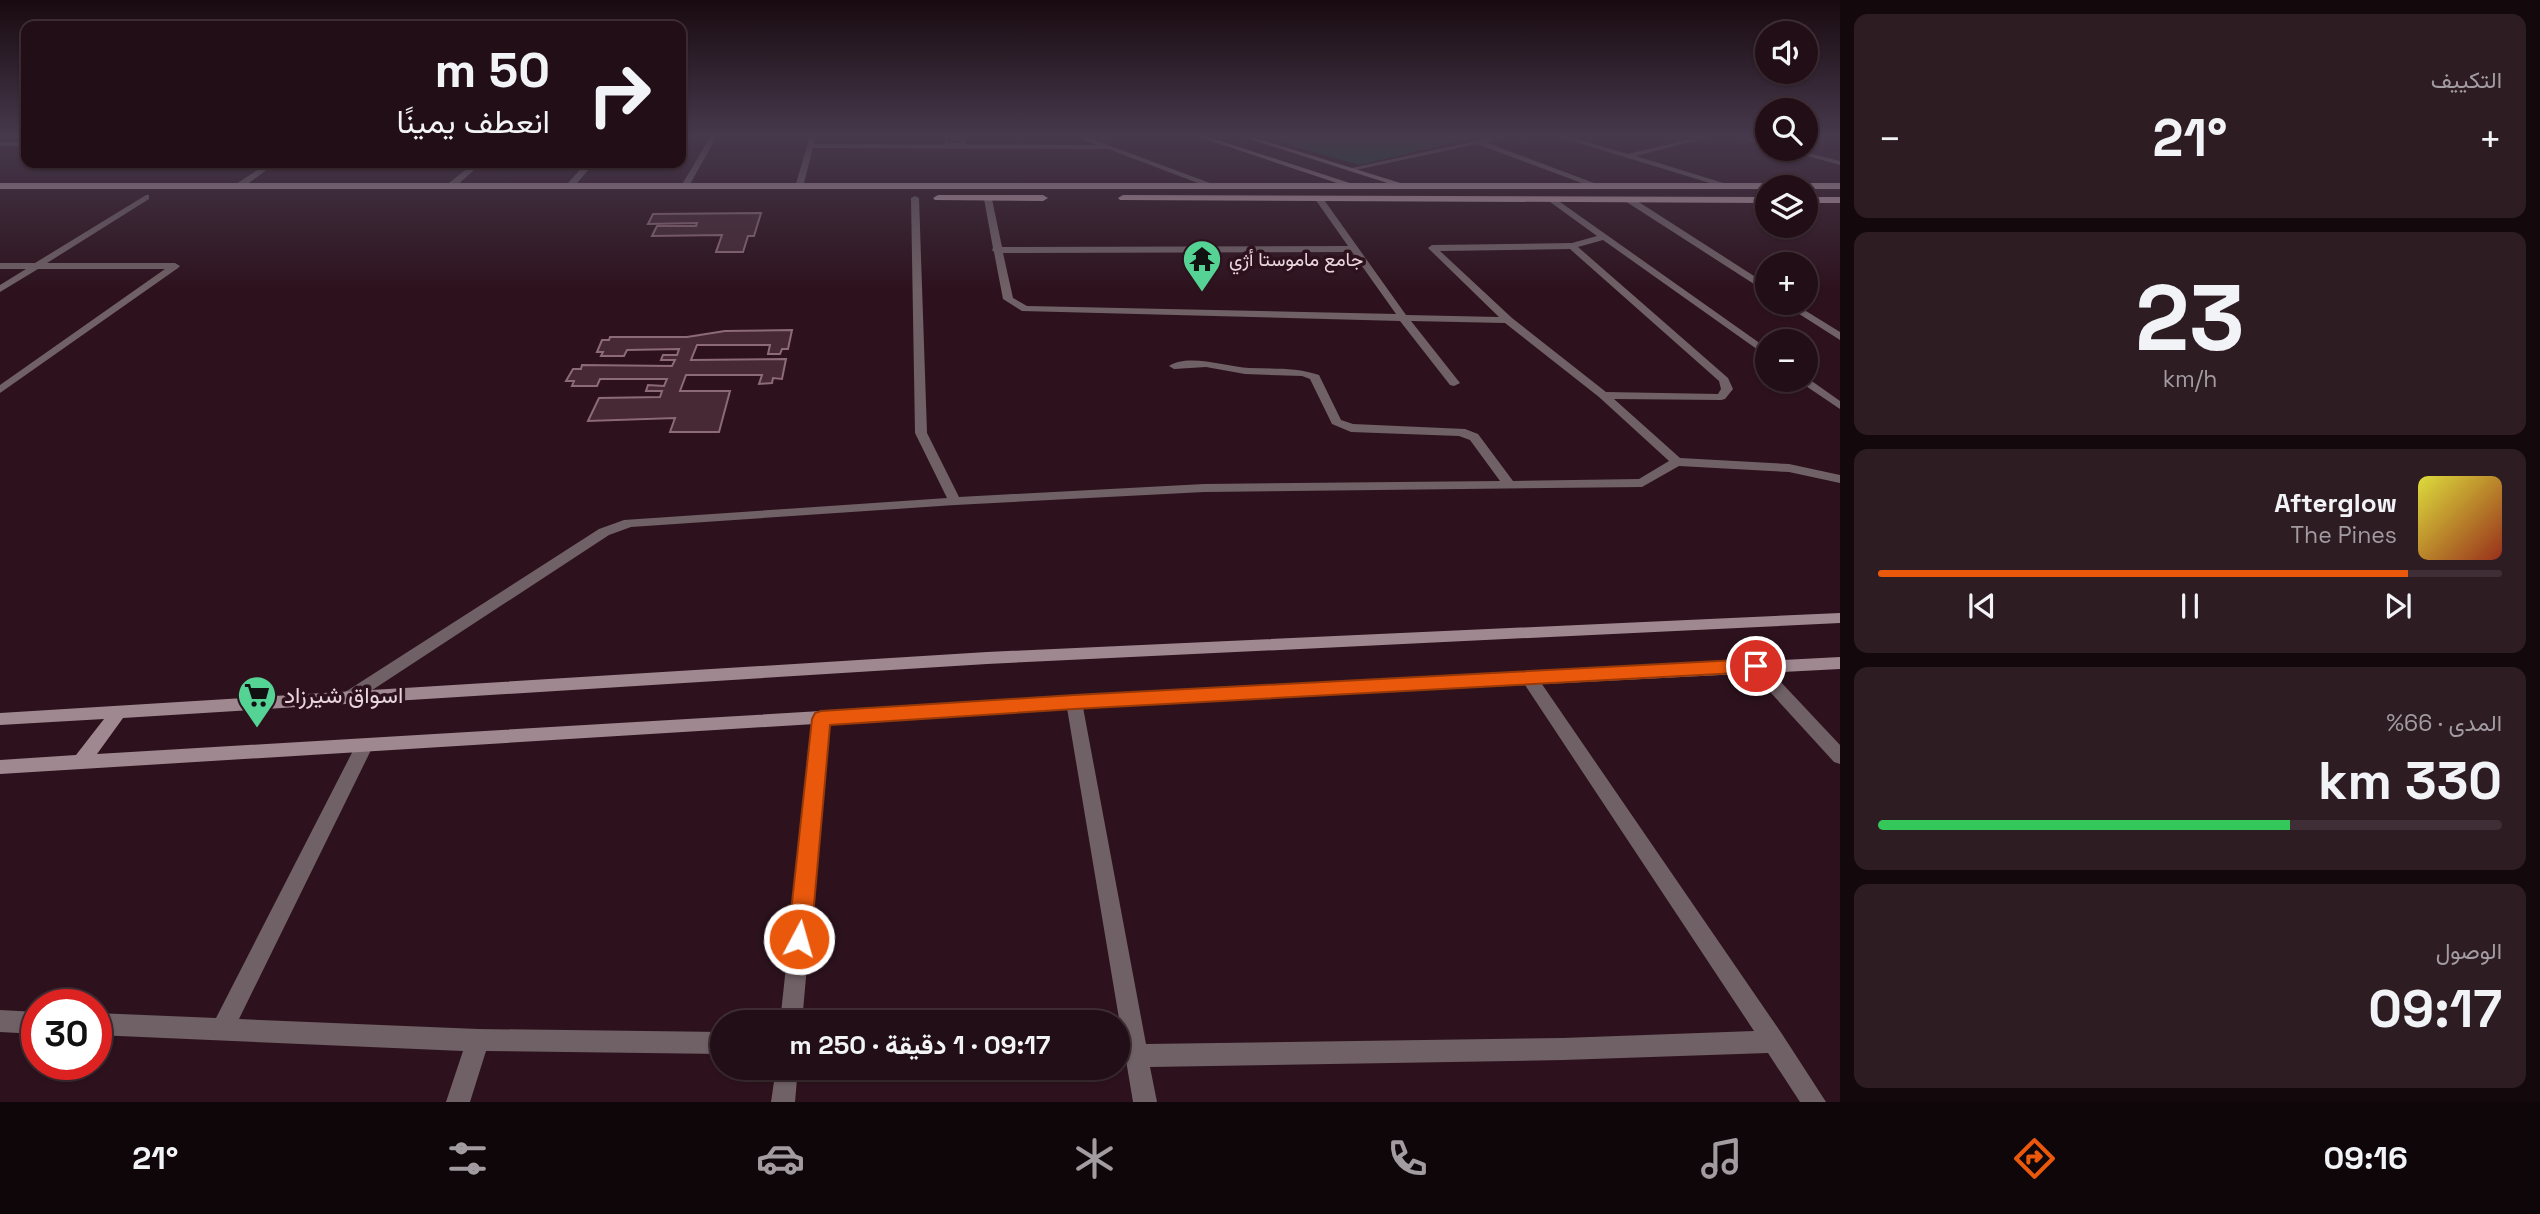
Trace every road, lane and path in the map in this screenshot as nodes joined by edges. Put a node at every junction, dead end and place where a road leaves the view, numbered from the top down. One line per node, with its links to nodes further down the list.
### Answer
1 (1036, 187): 8 (main road)
2 (1698, 187): 15 (main road)
3 (146, 197): 4 (main road); 5 (main road); 24 (street)
4 (0, 198)
5 (889, 198)
6 (902, 198): 7 (main road)
7 (915, 198): 11 (main road); 41 (street)
8 (1040, 198): 9 (main road); 11 (main road)
9 (1054, 198)
10 (1110, 198): 12 (main road)
11 (988, 199): 22 (street)
12 (1320, 199): 13 (main road); 21 (street)
13 (1550, 199): 14 (main road); 19 (street)
14 (1628, 199): 15 (main road); 25 (street)
15 (1721, 200): 16 (main road)
16 (1755, 200)
17 (1818, 200): 18 (main road)
18 (1840, 200)
19 (1605, 237): 20 (street); 31 (street)
20 (1572, 246): 29 (street); 36 (street)
21 (1354, 249): 22 (street); 28 (street)
22 (996, 250): 28 (street)
23 (0, 266): 24 (street)
24 (38, 266): 26 (street); 34 (street)
25 (1755, 282)
26 (0, 289)
27 (1806, 315): 30 (street)
28 (1402, 316): 29 (street); 33 (street)
29 (1508, 320): 36 (street)
30 (1840, 337)
31 (1755, 345)
32 (1174, 366): 40 (street)
33 (1454, 383)
34 (0, 390)
35 (1818, 391): 37 (street)
36 (1603, 395): 38 (street)
37 (1840, 406)
38 (1677, 462): 39 (street); 40 (street)
39 (1840, 479)
40 (1509, 484): 41 (street)
41 (955, 501): 46 (street)
42 (1840, 618): 46 (street)
43 (1840, 663): 44 (street)
44 (1756, 666): 45 (street); 52 (street)
45 (1529, 678): 47 (street); 61 (street)
46 (348, 698): 48 (street)
47 (1074, 702): 50 (street); 63 (street)
48 (119, 711): 49 (street); 53 (street)
49 (0, 719)
50 (821, 719): 51 (street); 55 (street)
51 (363, 746): 53 (street); 59 (street)
52 (1839, 754)
53 (82, 761): 54 (street)
54 (0, 767)
55 (792, 1010)
56 (0, 1021): 57 (street)
57 (21, 1022)
58 (112, 1025): 59 (street)
59 (222, 1028): 60 (street)
60 (478, 1040): 62 (street); 65 (street)
61 (1774, 1042): 63 (street); 68 (street)
62 (710, 1043)
63 (1136, 1056): 67 (street)
64 (786, 1080): 66 (street)
65 (458, 1102)
66 (783, 1102)
67 (1144, 1102)
68 (1814, 1102)

